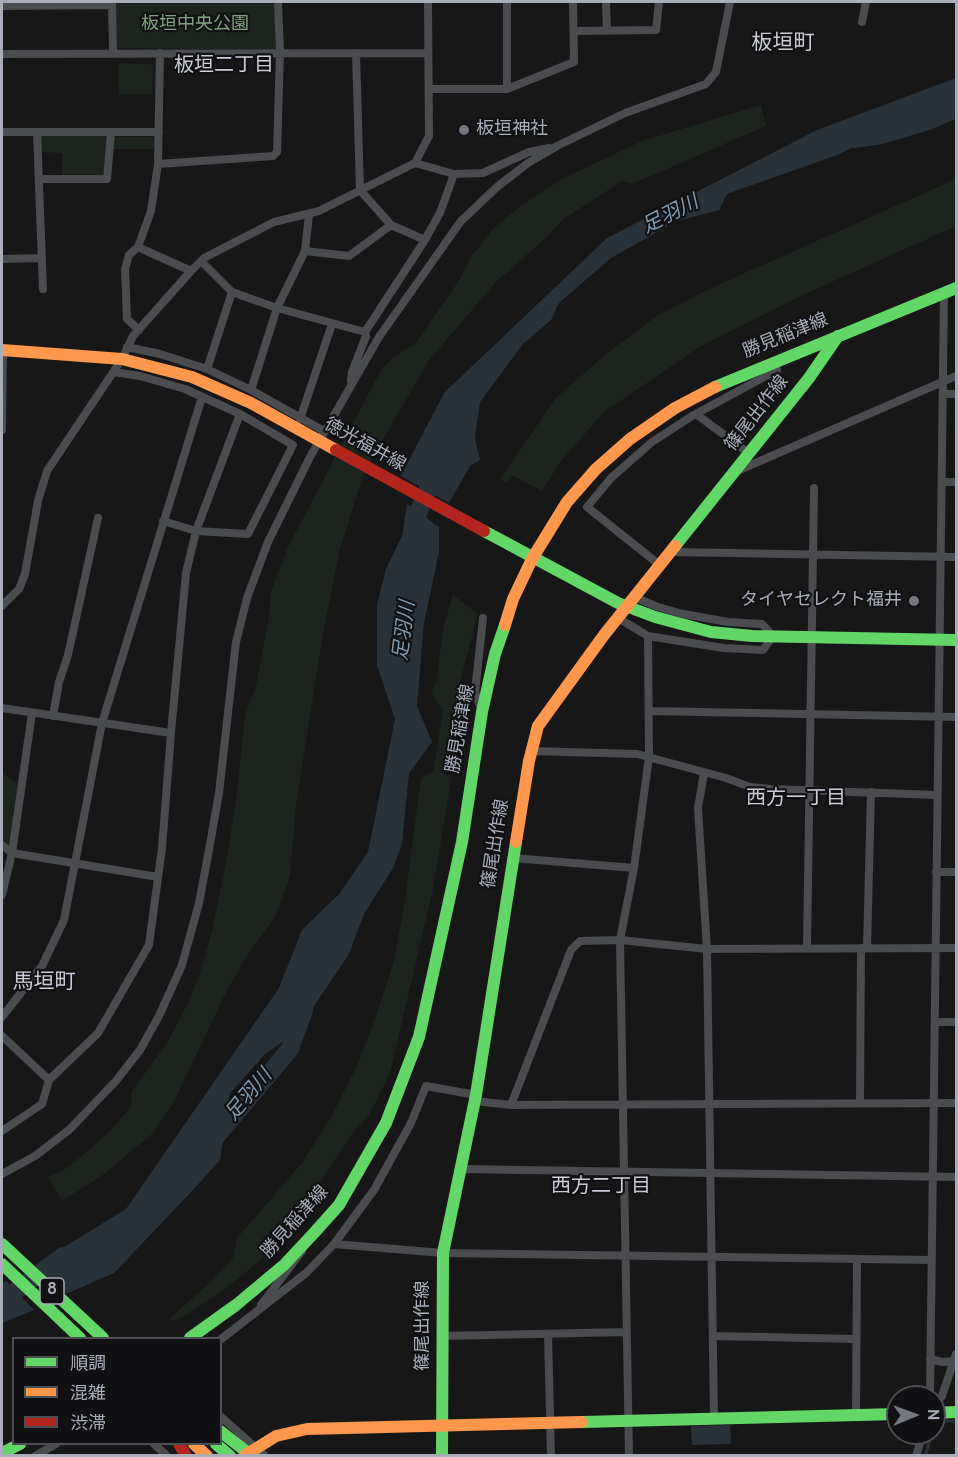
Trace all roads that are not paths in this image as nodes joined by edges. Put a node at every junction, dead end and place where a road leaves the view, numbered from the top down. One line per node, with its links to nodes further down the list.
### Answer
1 (278, 2): 16 (street)
2 (428, 2): 18 (street)
3 (507, 2): 21 (street)
4 (573, 2): 13 (street)
5 (606, 2): 12 (street)
6 (659, 2): 12 (street)
7 (730, 2): 26 (street)
8 (866, 2): 11 (street)
9 (112, 3): 10 (street); 14 (street)
10 (2, 6)
11 (862, 22)
12 (607, 30): 13 (street)
13 (574, 31): 21 (street)
14 (113, 50)
15 (160, 53): 16 (street); 19 (street); 25 (street)
16 (280, 53): 17 (street); 28 (street)
17 (356, 53): 18 (street); 31 (street)
18 (428, 53): 20 (street)
19 (2, 54)
20 (429, 89): 21 (street); 27 (street)
21 (507, 89)
22 (2, 132): 23 (street)
23 (37, 132): 24 (street); 30 (street)
24 (111, 132): 25 (street); 30 (street)
25 (159, 132): 28 (street)
26 (557, 146): 29 (street); 58 (street)
27 (415, 163): 29 (street); 31 (street)
28 (158, 164): 35 (street)
29 (454, 174): 34 (street)
30 (39, 179): 38 (street)
31 (360, 190): 32 (street); 33 (street)
32 (309, 215): 36 (street); 39 (street)
33 (391, 225): 34 (street); 36 (street)
34 (425, 240): 48 (street)
35 (138, 247): 40 (street); 47 (street)
36 (305, 251): 45 (street)
37 (2, 258): 38 (street)
38 (42, 258): 42 (street)
39 (201, 261): 40 (street); 43 (street)
40 (191, 271): 47 (street)
41 (957, 288): 44 (main road, 勝見稲津線)
42 (43, 289)
43 (232, 292): 45 (street); 54 (street)
44 (944, 293): 49 (main road, 勝見稲津線); 57 (street)
45 (278, 309): 46 (street); 59 (street)
46 (332, 324): 48 (street); 65 (street)
47 (139, 330): 50 (street)
48 (365, 332): 58 (street)
49 (838, 336): 53 (main road, 勝見稲津線); 68 (main road, 篠尾出作線)
50 (127, 347): 52 (street); 54 (street)
51 (2, 350): 52 (main road, 徳光福井線); 66 (street)
52 (122, 359): 55 (street); 67 (main road, 徳光福井線)
53 (775, 361): 64 (street); 77 (main road, 勝見稲津線)
54 (207, 369): 59 (street)
55 (114, 372): 62 (street); 83 (street)
56 (957, 376): 57 (street)
57 (943, 382): 60 (street); 69 (street)
58 (351, 384): 67 (street)
59 (251, 390): 65 (street)
60 (943, 394): 61 (street); 70 (street)
61 (957, 394)
62 (202, 397): 63 (street); 74 (street)
63 (240, 414): 75 (street); 75 (street)
64 (696, 414): 68 (street); 81 (street)
65 (300, 419): 67 (street)
66 (2, 430)
67 (318, 438): 77 (main road, 徳光福井線); 138 (street)
68 (750, 454): 69 (main road, 篠尾出作線)
69 (736, 472): 76 (main road, 篠尾出作線)
70 (942, 482): 71 (street); 79 (street)
71 (957, 482)
72 (814, 488): 78 (street)
73 (98, 518): 96 (street)
74 (163, 522): 75 (street); 99 (street)
75 (196, 531): 100 (street)
76 (672, 552): 78 (street); 81 (main road, 篠尾出作線)
77 (528, 556): 87 (main road, 徳光福井線); 93 (main road, 勝見稲津線)
78 (814, 556): 79 (street); 88 (street)
79 (940, 557): 80 (street); 89 (street)
80 (957, 557)
81 (661, 566): 82 (main road, 篠尾出作線)
82 (634, 597): 85 (main road, 篠尾出作線); 87 (street)
83 (2, 606)
84 (483, 618): 93 (street)
85 (618, 618): 86 (street); 101 (main road, 篠尾出作線)
86 (648, 636): 87 (street); 92 (street)
87 (773, 636): 88 (main road, 徳光福井線)
88 (812, 638): 89 (main road, 徳光福井線); 95 (street)
89 (939, 640): 90 (main road, 徳光福井線); 97 (street)
90 (957, 640)
91 (2, 708): 94 (street)
92 (650, 711): 95 (street); 102 (street)
93 (482, 712): 141 (main road, 勝見稲津線)
94 (32, 713): 96 (street); 108 (street)
95 (811, 714): 97 (street); 104 (street)
96 (54, 716): 99 (street)
97 (938, 717): 98 (street); 106 (street)
98 (957, 717)
99 (102, 723): 100 (street); 110 (street)
100 (171, 733): 114 (street)
101 (531, 751): 102 (street); 109 (main road, 篠尾出作線)
102 (649, 757): 103 (street); 111 (street)
103 (704, 773): 104 (street); 121 (street)
104 (810, 790): 105 (street); 117 (street)
105 (871, 792): 106 (street); 118 (street)
106 (937, 795): 112 (street)
107 (2, 844): 108 (street)
108 (12, 853): 110 (street); 115 (street)
109 (513, 858): 111 (street); 127 (main road, 篠尾出作線)
110 (76, 862): 114 (street); 122 (street)
111 (634, 868): 116 (street)
112 (936, 872): 113 (street); 119 (street)
113 (957, 872)
114 (158, 876): 126 (street)
115 (2, 895)
116 (620, 940): 121 (street); 128 (street); 133 (street)
117 (807, 948): 118 (street); 121 (street)
118 (864, 948): 119 (street); 130 (street)
119 (935, 948): 120 (street); 123 (street)
120 (957, 948)
121 (707, 949): 129 (street)
122 (2, 1017)
123 (935, 1022): 124 (street); 131 (street)
124 (957, 1022)
125 (2, 1036): 126 (street)
126 (49, 1080): 134 (street)
127 (475, 1098): 133 (street); 135 (main road, 篠尾出作線); 143 (street)
128 (622, 1103): 129 (street); 133 (street); 136 (street)
129 (709, 1103): 130 (street); 137 (street)
130 (860, 1103): 131 (street)
131 (934, 1103): 132 (street); 139 (street)
132 (957, 1103)
133 (511, 1105)
134 (2, 1131)
135 (461, 1169): 136 (street); 144 (main road, 篠尾出作線)
136 (624, 1172): 137 (street); 145 (street)
137 (710, 1173): 139 (street); 146 (street)
138 (2, 1174)
139 (933, 1177): 140 (street); 148 (street)
140 (957, 1177)
141 (307, 1240): 150 (street); 157 (main road, 勝見稲津線)
142 (2, 1244): 156 (main road, 8)
143 (334, 1244): 144 (street); 150 (street)
144 (442, 1253): 145 (street); 153 (main road, 篠尾出作線)
145 (625, 1255): 146 (street); 151 (street)
146 (712, 1257): 147 (street); 154 (street)
147 (857, 1259): 148 (street); 159 (street)
148 (932, 1260): 161 (street)
149 (2, 1264): 155 (main road, 8)
150 (258, 1311): 158 (street)
151 (626, 1332): 152 (street); 168 (street)
152 (548, 1334): 153 (street); 169 (street)
153 (442, 1336): 170 (main road, 篠尾出作線)
154 (713, 1336): 159 (street); 167 (street)
155 (79, 1337)
156 (102, 1337)
157 (191, 1337)
158 (222, 1338)
159 (856, 1340): 165 (street)
160 (955, 1358): 161 (street); 163 (street)
161 (930, 1359): 162 (street)
162 (930, 1385)
163 (946, 1385)
164 (886, 1415): 165 (main road)
165 (856, 1416): 167 (main road)
166 (222, 1418): 175 (street)
167 (714, 1419): 168 (main road)
168 (628, 1422): 169 (main road); 182 (street)
169 (550, 1424): 170 (main road); 181 (street)
170 (441, 1426): 175 (main road); 180 (main road, 篠尾出作線)
171 (222, 1432): 175 (main road)
172 (17, 1445): 176 (main road)
173 (52, 1445): 177 (street)
174 (218, 1445): 178 (main road)
175 (258, 1453): 179 (main road)
176 (2, 1454)
177 (35, 1455)
178 (230, 1455)
179 (244, 1455)
180 (442, 1455)
181 (551, 1455)
182 (629, 1455)

